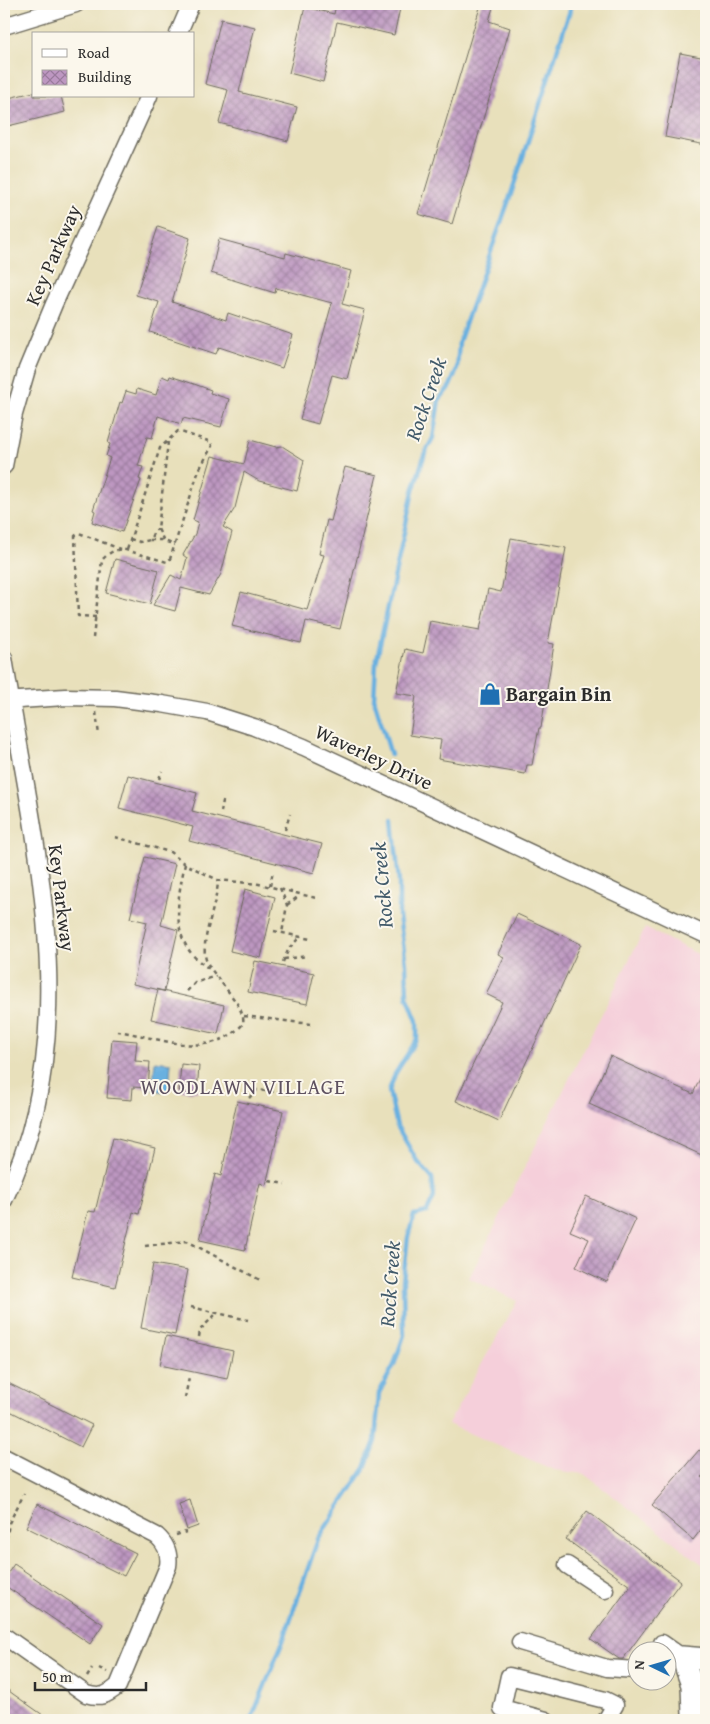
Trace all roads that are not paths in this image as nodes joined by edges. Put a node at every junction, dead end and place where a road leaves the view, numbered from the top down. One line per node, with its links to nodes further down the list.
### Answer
1 (76, 4): 3 (street)
2 (191, 4): 4 (street)
3 (4, 26)
4 (179, 32)
5 (148, 98): 6 (street, Key Parkway)
6 (4, 466)
7 (4, 658): 8 (street, Key Parkway)
8 (7, 700): 9 (street, Waverley Drive); 10 (street, Key Parkway)
9 (706, 934)
10 (4, 1200)
11 (4, 1457): 14 (street)
12 (567, 1565): 13 (street)
13 (604, 1590)
14 (4, 1636)
15 (520, 1642): 19 (street)
16 (678, 1654): 17 (street)
17 (682, 1657): 18 (main road); 20 (main road)
18 (706, 1659)
19 (628, 1669)
20 (696, 1711)
21 (546, 1720): 22 (street)
22 (606, 1720)

